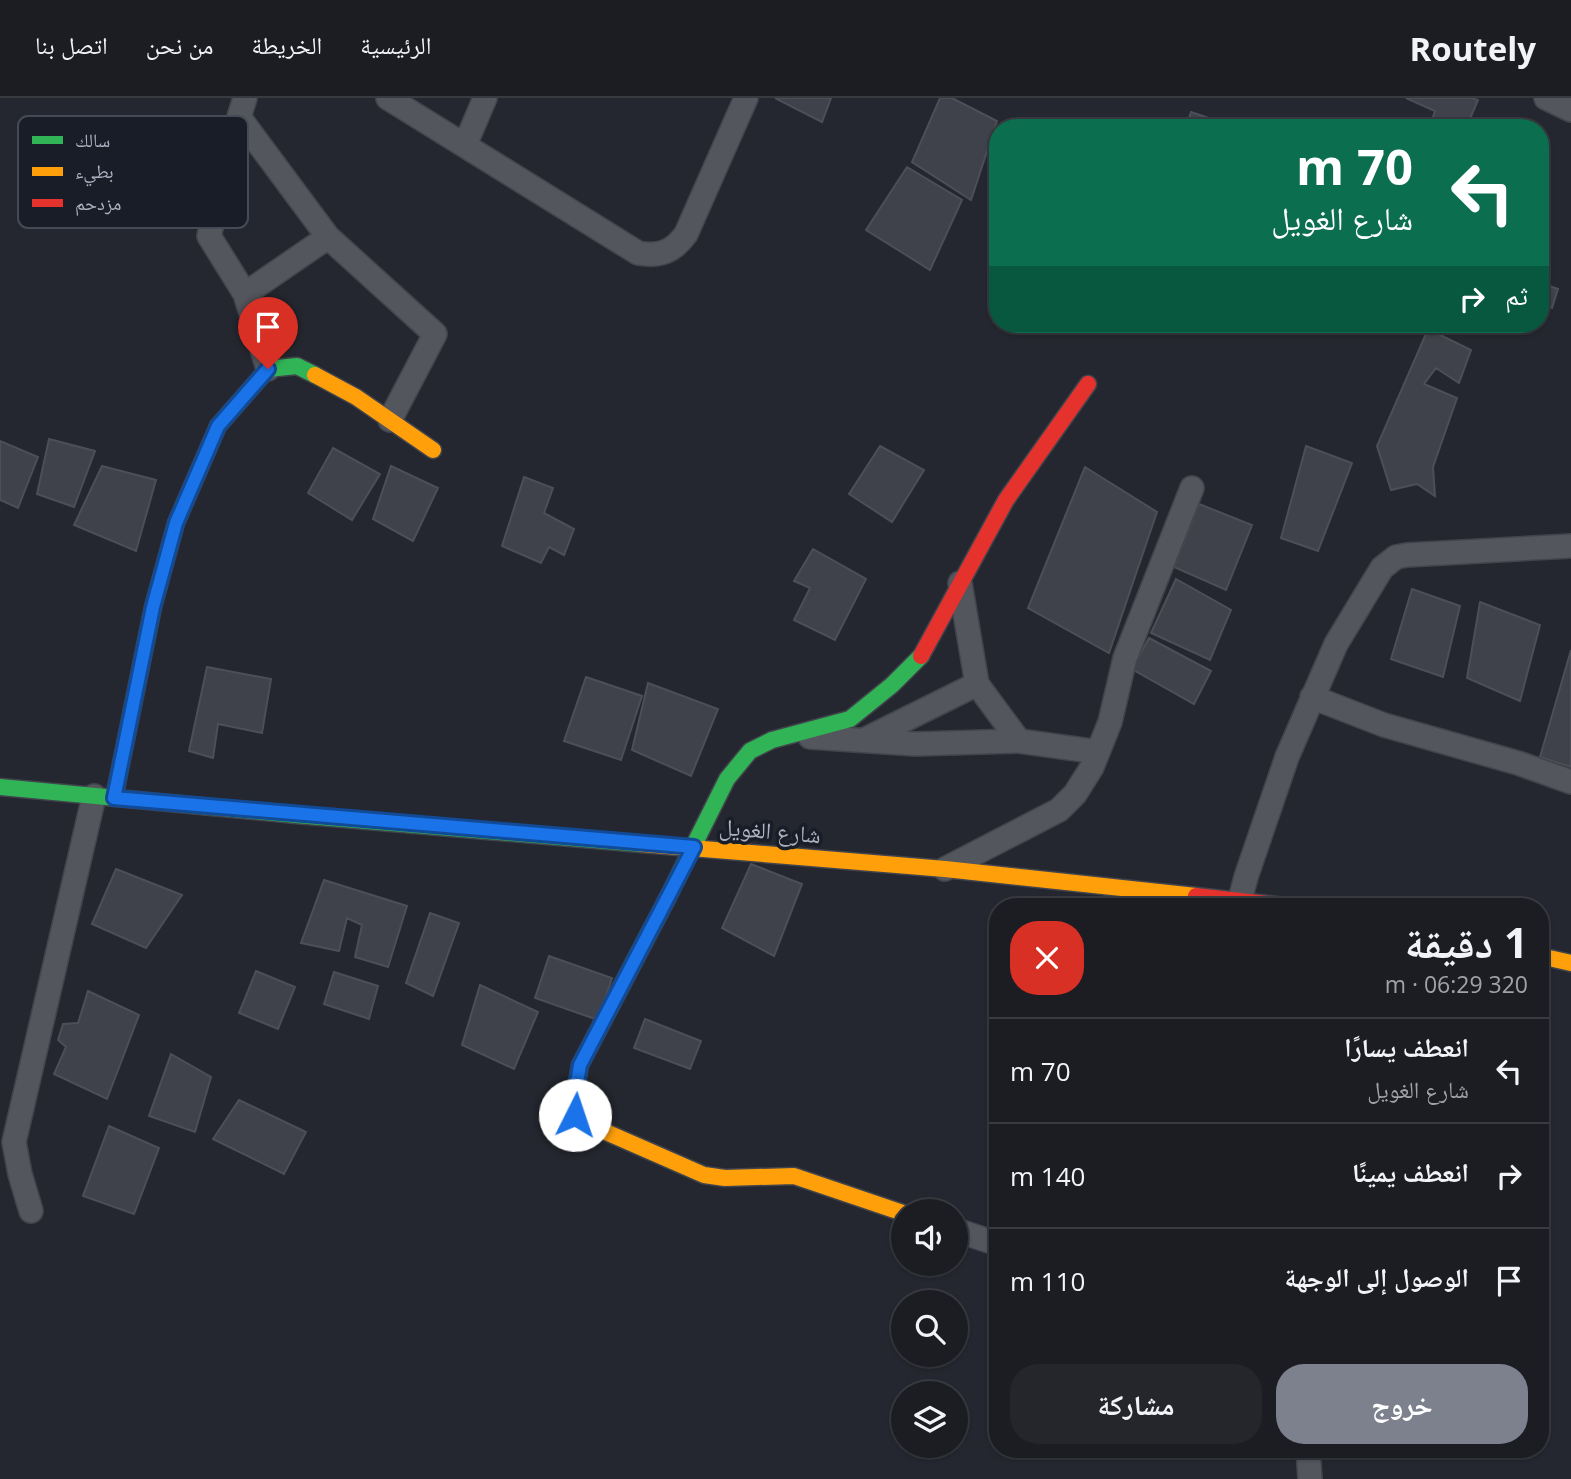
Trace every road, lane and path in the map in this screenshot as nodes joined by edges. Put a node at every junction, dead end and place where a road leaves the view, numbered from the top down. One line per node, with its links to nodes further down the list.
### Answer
1 (388, 98): 7 (street)
2 (485, 98): 7 (street)
3 (746, 98): 7 (street)
4 (1546, 98): 5 (street)
5 (1571, 110)
6 (248, 117): 9 (street)
7 (465, 145)
8 (211, 228): 10 (street)
9 (328, 237): 10 (street); 13 (street)
10 (245, 294): 11 (street)
11 (268, 369): 13 (street); 26 (street)
12 (1088, 384): 17 (street)
13 (390, 420): 14 (street)
14 (433, 450)
15 (1192, 488): 23 (street)
16 (1571, 546): 19 (street)
17 (960, 583): 18 (street); 20 (street)
18 (977, 684): 21 (street); 22 (street)
19 (1312, 697): 24 (street); 30 (street)
20 (793, 736): 21 (street); 27 (street)
21 (863, 740): 22 (street)
22 (1019, 741): 23 (street)
23 (1098, 751): 28 (street)
24 (1571, 782)
25 (0, 787): 26 (street, شارع الغويل)
26 (104, 797): 27 (street, شارع الغويل); 34 (street)
27 (694, 847): 28 (street, شارع الغويل); 33 (street)
28 (945, 869): 29 (street, شارع الغويل)
29 (1221, 898)
30 (1241, 898)
31 (1549, 958): 32 (street)
32 (1571, 963)
33 (891, 1209)
34 (31, 1212)
35 (968, 1234): 36 (street)
36 (989, 1241)
37 (1309, 1458): 38 (street)
38 (1310, 1479)

